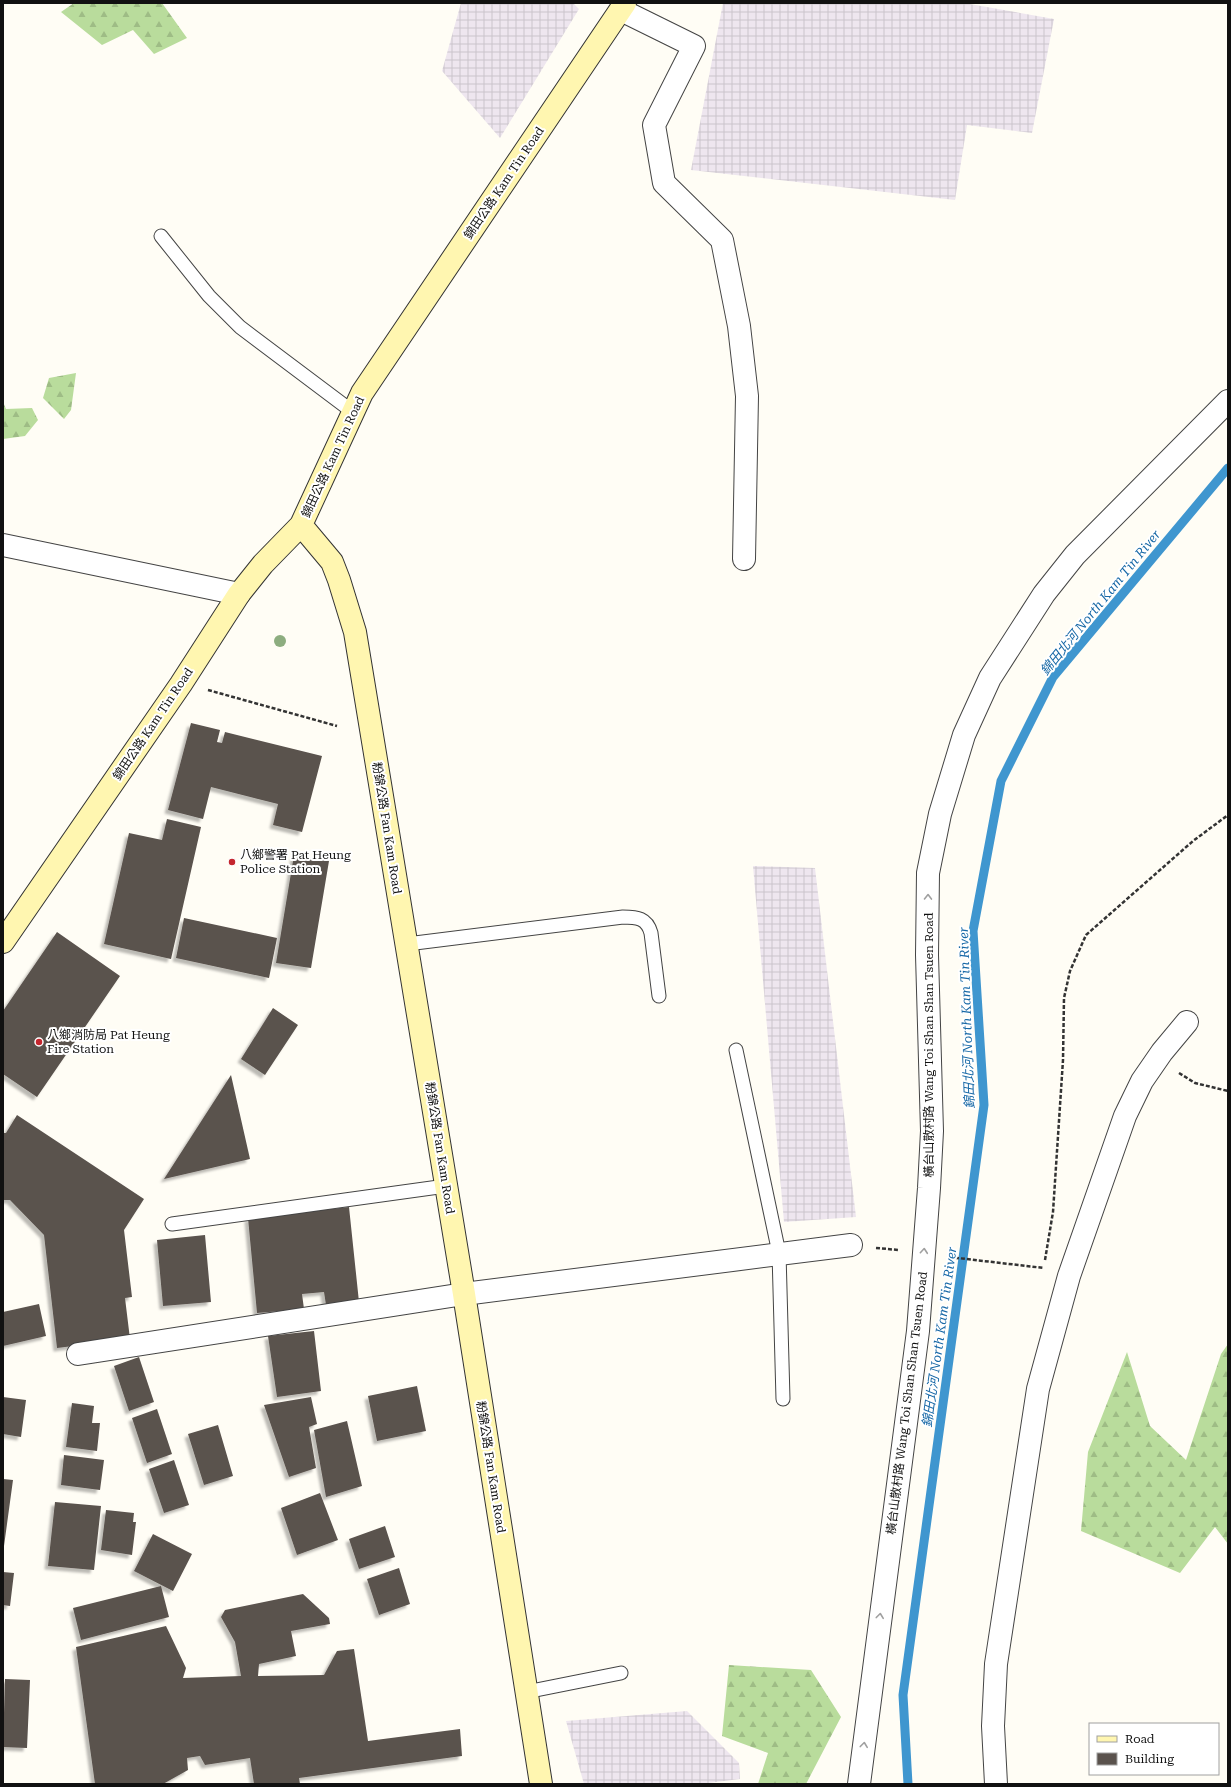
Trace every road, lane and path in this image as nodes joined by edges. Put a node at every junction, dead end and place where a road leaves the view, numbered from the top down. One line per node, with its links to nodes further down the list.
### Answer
1 (623, 6): 4 (main road, 錦田公路 Kam Tin Road); 7 (street)
2 (161, 236): 4 (lane)
3 (1228, 401): 23 (street, 橫台山散村路 Wang Toi Shan Shan Tsuen Road, one-way to 3)
4 (352, 412): 5 (main road, 錦田公路 Kam Tin Road)
5 (301, 525): 8 (main road, 錦田公路 Kam Tin Road); 13 (main road, 粉錦公路 Fan Kam Road)
6 (3, 545): 8 (street)
7 (744, 559)
8 (239, 594): 12 (main road, 錦田公路 Kam Tin Road)
9 (201, 688): 10 (path)
10 (337, 726)
11 (1228, 815): 24 (path)
12 (3, 942)
13 (407, 944): 14 (lane); 19 (main road, 粉錦公路 Fan Kam Road)
14 (659, 996)
15 (1187, 1022): 17 (street)
16 (736, 1050): 22 (lane)
17 (1157, 1060): 18 (path); 32 (street)
18 (1228, 1091)
19 (446, 1186): 20 (lane); 25 (main road, 粉錦公路 Fan Kam Road)
20 (172, 1224)
21 (851, 1245): 22 (street); 23 (path)
22 (779, 1253): 25 (street); 27 (lane)
23 (924, 1253): 31 (street, 橫台山散村路 Wang Toi Shan Shan Tsuen Road, one-way to 23)
24 (948, 1257)
25 (464, 1294): 26 (street); 29 (main road, 粉錦公路 Fan Kam Road)
26 (78, 1354)
27 (783, 1399)
28 (621, 1673): 29 (lane)
29 (526, 1692): 30 (main road, 粉錦公路 Fan Kam Road)
30 (541, 1784)
31 (859, 1784)
32 (996, 1784)

